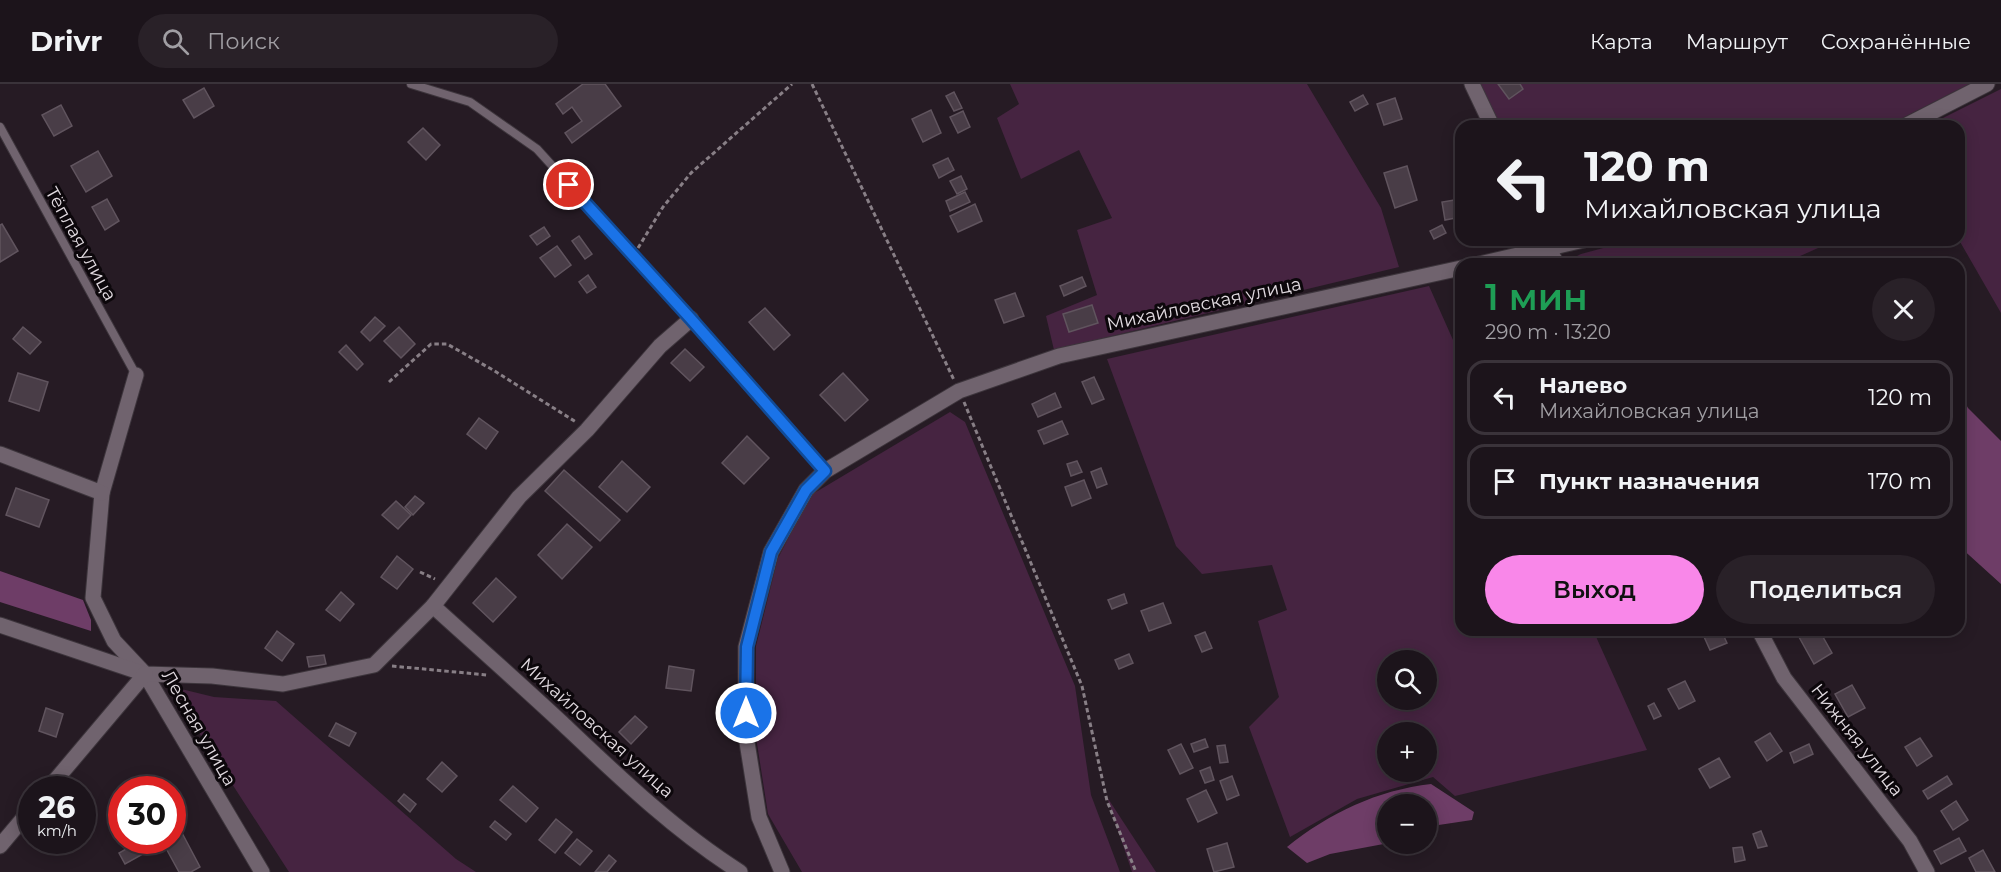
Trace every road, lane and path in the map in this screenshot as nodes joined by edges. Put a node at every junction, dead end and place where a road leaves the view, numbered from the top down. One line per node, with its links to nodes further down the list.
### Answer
1 (411, 84): 10 (lane)
2 (792, 84): 10 (path)
3 (812, 84): 16 (path)
4 (1472, 84): 6 (street)
5 (1987, 84): 7 (street)
6 (1489, 120)
7 (1917, 120)
8 (0, 127): 14 (lane, Тёплая улица)
9 (1539, 246): 11 (street)
10 (633, 256): 13 (lane)
11 (1499, 258)
12 (1455, 269): 16 (street, Михайловская улица)
13 (691, 319): 17 (street); 19 (lane)
14 (136, 375): 20 (street)
15 (389, 382): 17 (path)
16 (959, 391): 19 (street, Михайловская улица); 33 (path)
17 (588, 430): 21 (street)
18 (0, 454): 20 (street)
19 (825, 471): 32 (street, Михайловская улица)
20 (102, 493): 25 (street)
21 (433, 606): 24 (street); 26 (street, Михайловская улица)
22 (0, 625): 25 (street, Лесная улица)
23 (1762, 636): 34 (street, Нижняя улица)
24 (374, 665): 25 (street); 26 (path)
25 (145, 674): 27 (street); 30 (street, Лесная улица)
26 (513, 678): 31 (street, Михайловская улица)
27 (59, 776)
28 (18, 825): 29 (street)
29 (0, 846)
30 (262, 872)
31 (741, 872)
32 (782, 872)
33 (1136, 872)
34 (1927, 872)

